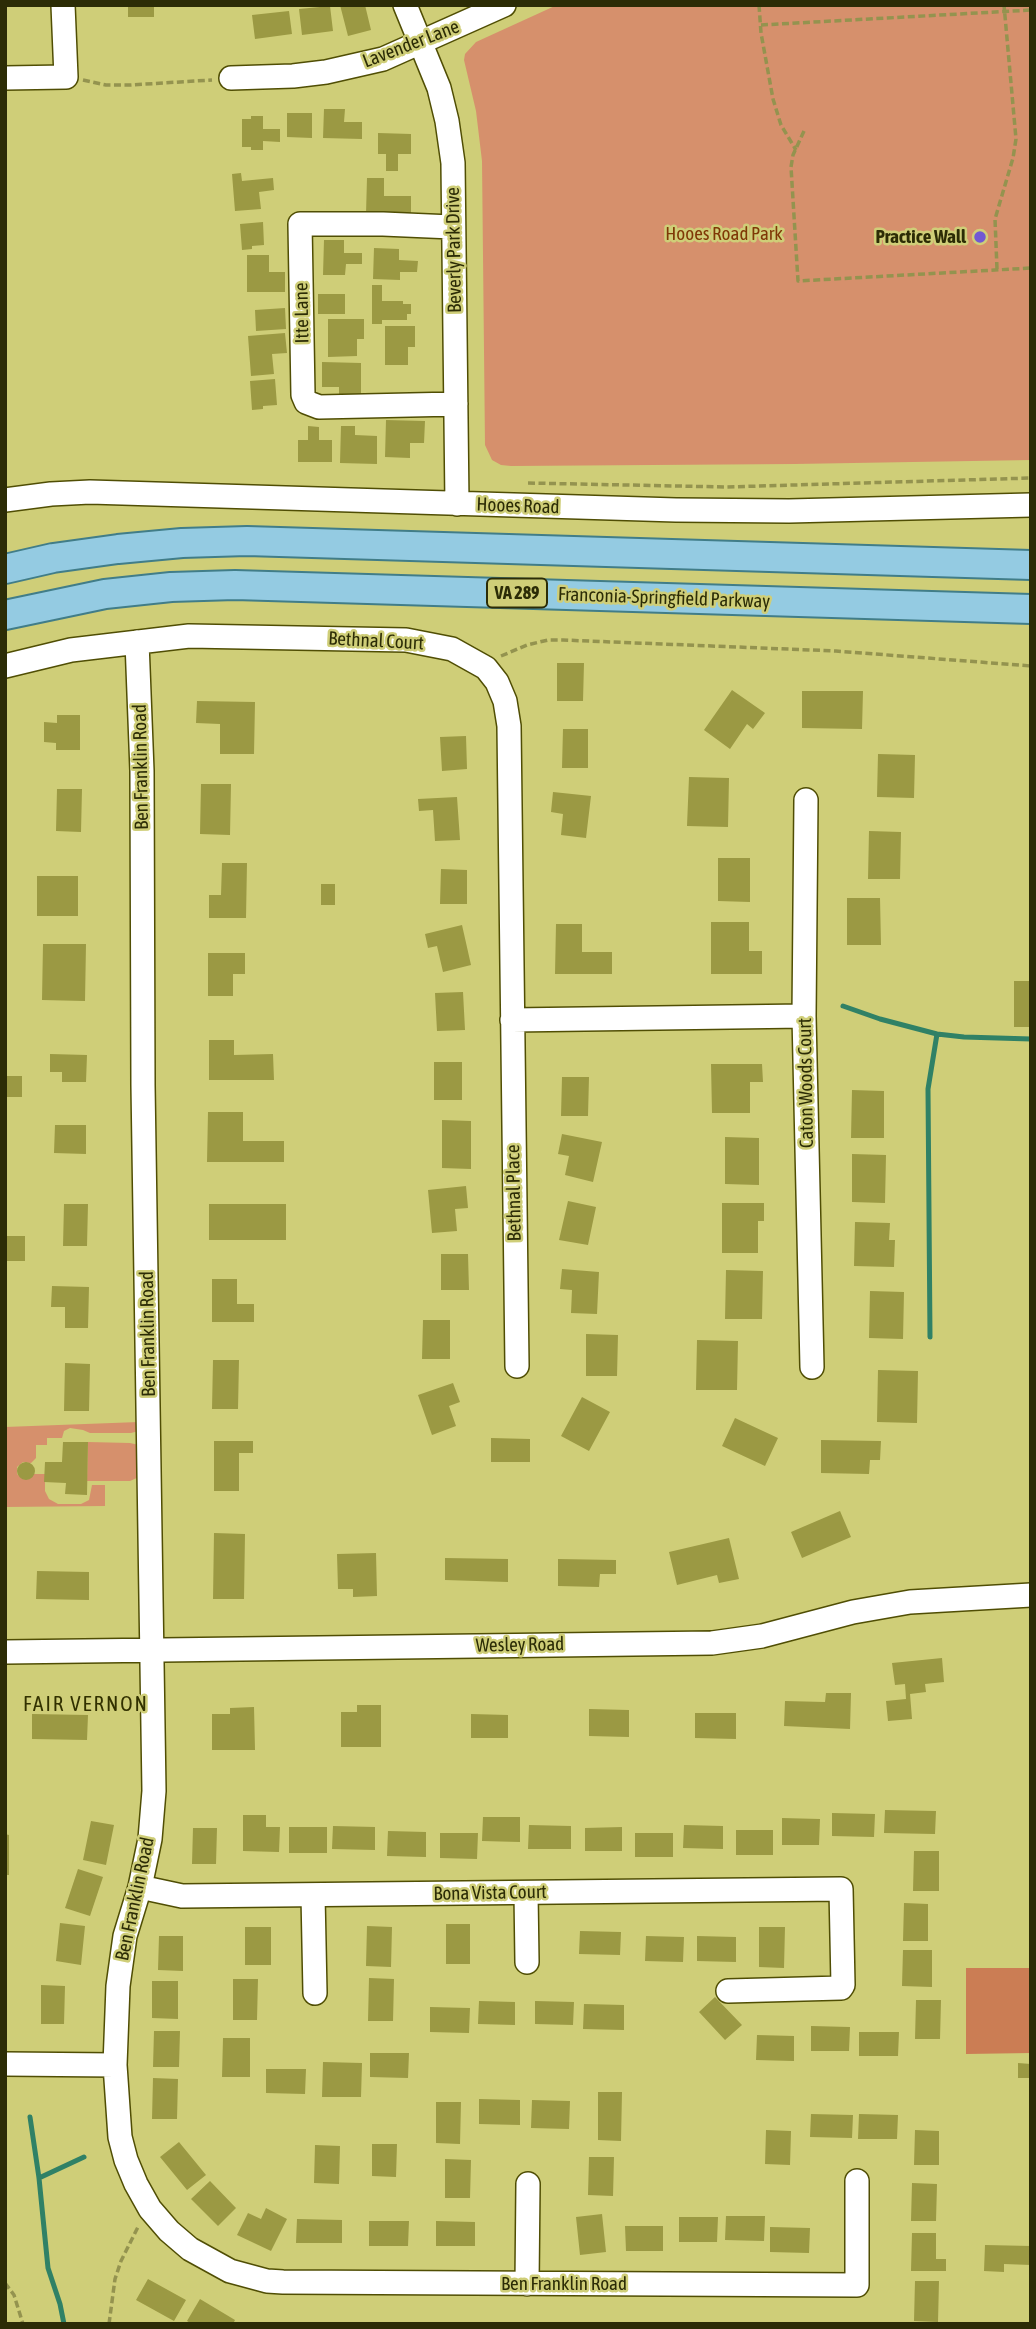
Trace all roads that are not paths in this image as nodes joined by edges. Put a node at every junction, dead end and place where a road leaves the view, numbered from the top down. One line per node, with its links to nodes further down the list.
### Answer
1 (63, 5): 5 (street)
2 (405, 5): 4 (street, Beverly Park Drive)
3 (504, 5): 4 (street, Lavender Lane)
4 (421, 43): 6 (street, Lavender Lane); 7 (street, Beverly Park Drive)
5 (5, 78)
6 (231, 78)
7 (452, 227): 8 (street, Beverly Park Drive); 8 (street, Itte Lane)
8 (456, 404): 10 (street, Beverly Park Drive)
9 (5, 500): 10 (street, Hooes Road)
10 (457, 504): 11 (street, Hooes Road)
11 (1031, 505)
12 (1031, 565): 13 (main road, VA 289)
13 (5, 569)
14 (1031, 609): 15 (main road, Franconia-Springfield Parkway / VA 289)
15 (5, 615)
16 (137, 642): 17 (street, Bethnal Court); 19 (street, Bethnal Court); 25 (street, Ben Franklin Road)
17 (5, 666)
18 (806, 800): 20 (street, Caton Woods Court)
19 (510, 828): 21 (street, Bethnal Place)
20 (804, 1016): 21 (street); 23 (street, Caton Woods Court)
21 (512, 1020): 22 (street, Bethnal Place)
22 (517, 1366)
23 (812, 1367)
24 (1031, 1595): 25 (street, Wesley Road)
25 (151, 1650): 26 (street, Wesley Road); 27 (street, Ben Franklin Road)
26 (5, 1652)
27 (141, 1887): 29 (street, Bona Vista Court); 34 (street, Ben Franklin Road)
28 (526, 1893): 29 (street, Bona Vista Court); 30 (street); 31 (street, Bona Vista Court)
29 (313, 1895): 32 (street)
30 (527, 1962)
31 (728, 1991)
32 (315, 1993)
33 (5, 2064): 34 (street)
34 (115, 2065): 37 (street, Ben Franklin Road)
35 (857, 2181): 37 (street, Ben Franklin Road)
36 (527, 2184): 37 (street)
37 (527, 2284)

